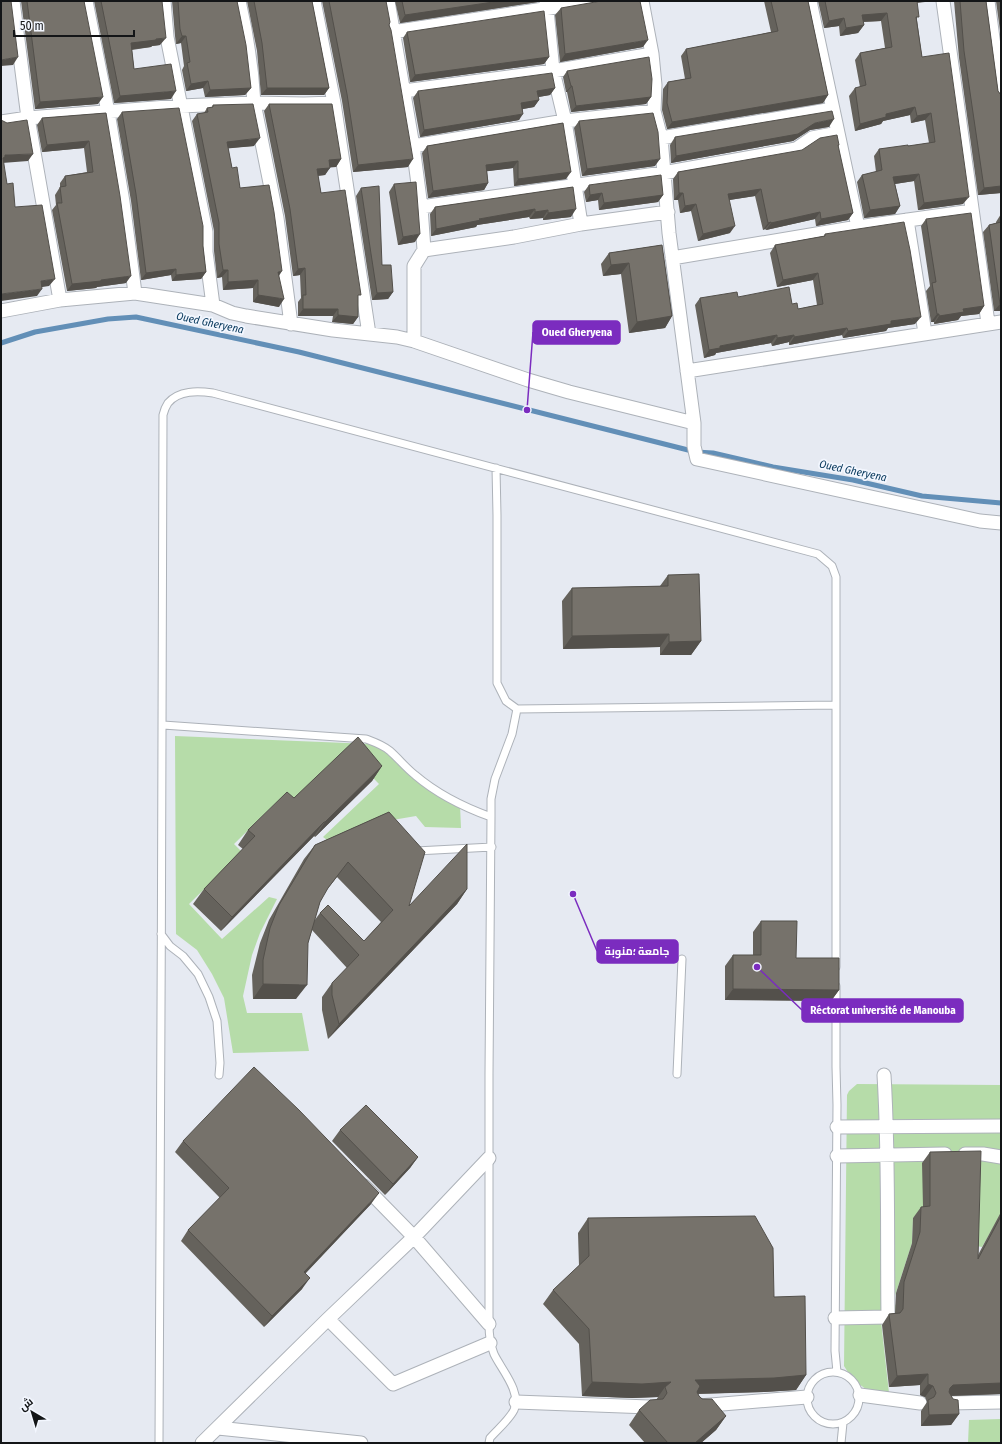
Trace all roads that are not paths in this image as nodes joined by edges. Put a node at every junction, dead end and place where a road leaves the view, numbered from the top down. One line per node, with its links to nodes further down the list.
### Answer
1 (13, 1): 24 (street)
2 (86, 1): 23 (street)
3 (164, 1): 20 (street)
4 (239, 1): 18 (street)
5 (314, 1): 19 (street)
6 (388, 1): 13 (street)
7 (596, 1): 12 (street)
8 (642, 1): 14 (street)
9 (810, 1): 21 (street)
10 (943, 1): 33 (street)
11 (988, 1): 17 (street)
12 (546, 4): 13 (street); 15 (street)
13 (392, 32): 16 (street)
14 (652, 54): 15 (street); 22 (street)
15 (553, 71): 16 (street); 26 (street)
16 (404, 91): 29 (street)
17 (1001, 98)
18 (254, 103): 19 (street); 20 (street); 45 (street)
19 (334, 103): 47 (street)
20 (180, 106): 23 (street); 42 (street)
21 (833, 109): 27 (street); 28 (street)
22 (654, 111): 26 (street); 28 (street)
23 (108, 112): 24 (street); 40 (street)
24 (28, 118): 25 (street); 41 (street)
25 (1, 122)
26 (565, 122): 29 (street); 31 (street)
27 (838, 133): 30 (street); 37 (street)
28 (661, 138): 30 (street)
29 (413, 146): 32 (street)
30 (663, 173): 31 (street); 34 (street)
31 (575, 185): 32 (street); 36 (street)
32 (421, 207): 38 (street)
33 (972, 211): 35 (street); 44 (street)
34 (668, 212): 36 (street); 39 (street)
35 (907, 220): 37 (street); 46 (street)
36 (582, 224): 38 (street)
37 (858, 227): 39 (street)
38 (424, 250): 48 (street)
39 (672, 258): 49 (street)
40 (135, 293): 41 (street); 42 (street)
41 (60, 300): 43 (street)
42 (213, 305): 45 (street)
43 (1, 311)
44 (994, 323): 46 (street)
45 (291, 324): 47 (street)
46 (925, 333): 49 (street)
47 (369, 334): 48 (street)
48 (414, 341): 50 (street)
49 (687, 371): 50 (street)
50 (694, 423): 52 (street)
51 (496, 468): 53 (lane); 54 (lane); 55 (lane)
52 (1001, 523)
53 (835, 705): 54 (lane); 61 (lane)
54 (517, 709): 56 (lane)
55 (163, 725): 56 (lane); 59 (lane)
56 (491, 817): 57 (lane)
57 (492, 847): 58 (lane); 72 (lane)
58 (413, 851)
59 (161, 934): 64 (lane); 90 (lane)
60 (682, 959): 63 (lane)
61 (836, 973)
62 (836, 981): 67 (lane)
63 (677, 1074)
64 (219, 1075)
65 (884, 1075): 68 (street)
66 (1001, 1126): 68 (street)
67 (837, 1127): 68 (street); 70 (lane)
68 (887, 1127): 69 (street)
69 (886, 1155): 70 (street); 71 (street); 75 (street)
70 (837, 1156): 75 (lane)
71 (1001, 1157)
72 (489, 1158): 74 (street); 77 (lane)
73 (354, 1174): 74 (street)
74 (414, 1237): 76 (street); 77 (street)
75 (835, 1318): 79 (lane)
76 (328, 1319): 78 (street); 89 (street)
77 (489, 1324): 78 (lane)
78 (490, 1343): 82 (lane)
79 (837, 1372): 80 (lane); 81 (lane)
80 (860, 1395): 84 (street); 88 (lane)
81 (807, 1397): 86 (street); 88 (lane)
82 (516, 1402): 87 (street); 93 (lane)
83 (1001, 1402): 85 (street)
84 (920, 1403)
85 (949, 1403)
86 (695, 1406)
87 (649, 1407)
88 (843, 1423): 94 (lane)
89 (218, 1428): 91 (street); 92 (street)
90 (159, 1443)
91 (202, 1443)
92 (361, 1443)
93 (489, 1443)
94 (841, 1443)

